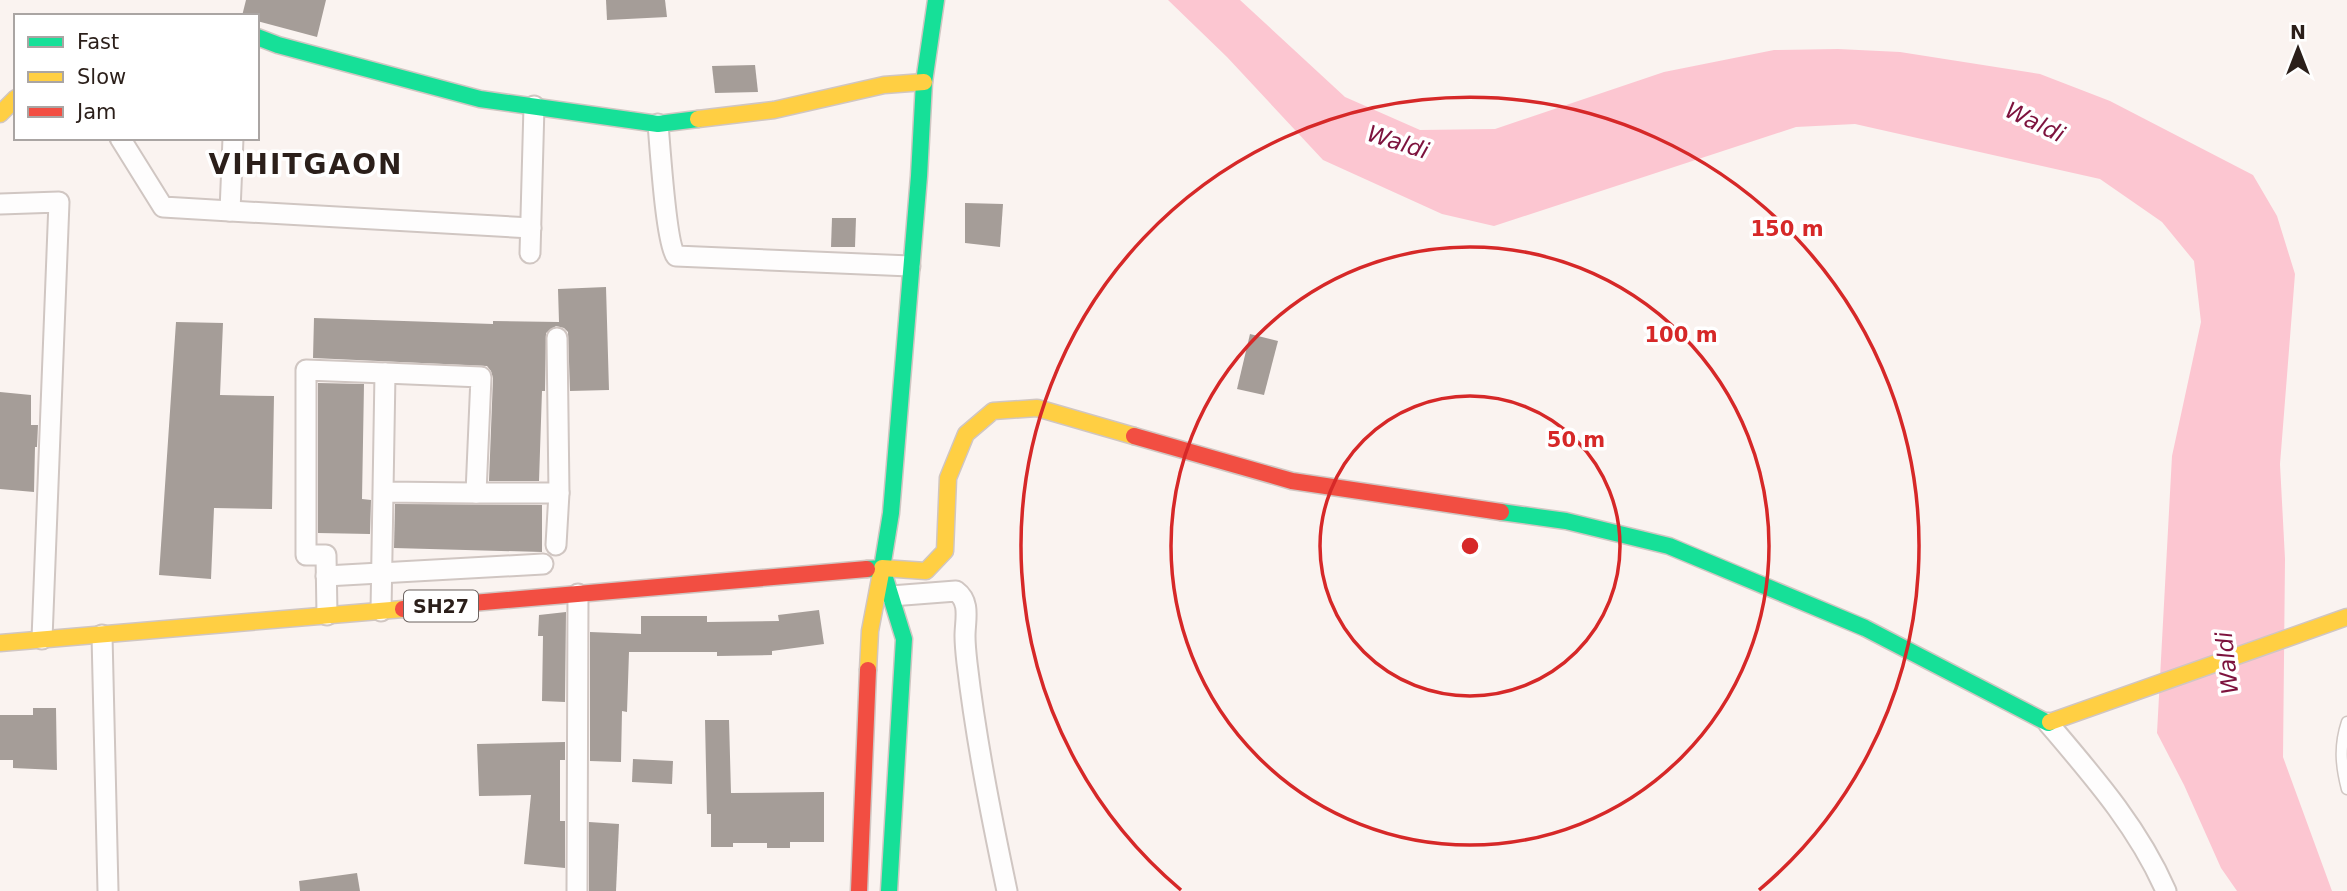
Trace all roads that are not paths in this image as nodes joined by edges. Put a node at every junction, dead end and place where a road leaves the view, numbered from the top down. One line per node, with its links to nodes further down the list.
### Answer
1 (936, 0): 3 (street)
2 (259, 38): 5 (street)
3 (924, 82): 7 (street); 14 (street)
4 (14, 100): 6 (street)
5 (534, 107): 7 (street); 12 (street)
6 (0, 114)
7 (658, 124): 14 (street)
8 (121, 140): 11 (street)
9 (233, 140): 11 (street)
10 (0, 204): 31 (street)
11 (230, 211): 12 (street)
12 (531, 228): 13 (street)
13 (530, 253)
14 (910, 266): 22 (street)
15 (557, 338): 18 (street)
16 (385, 373): 17 (street); 19 (street); 24 (street)
17 (383, 492): 19 (street); 23 (street)
18 (559, 493): 19 (street); 20 (street)
19 (476, 494)
20 (556, 545)
21 (543, 564): 23 (street)
22 (883, 568): 25 (street, SH27); 26 (street); 34 (street); 38 (street)
23 (382, 573): 24 (street); 27 (street)
24 (326, 576): 28 (street)
25 (579, 594): 27 (street, SH27); 37 (street)
26 (891, 596): 39 (street); 40 (street)
27 (381, 611): 28 (street, SH27)
28 (327, 615): 30 (street, SH27)
29 (2347, 617): 34 (street)
30 (102, 635): 31 (street, SH27); 36 (street)
31 (42, 639): 32 (street, SH27)
32 (0, 643)
33 (2347, 722): 35 (lane)
34 (2048, 723): 41 (street)
35 (2347, 789)
36 (108, 891)
37 (577, 891)
38 (859, 891)
39 (889, 891)
40 (1007, 891)
41 (2166, 891)

